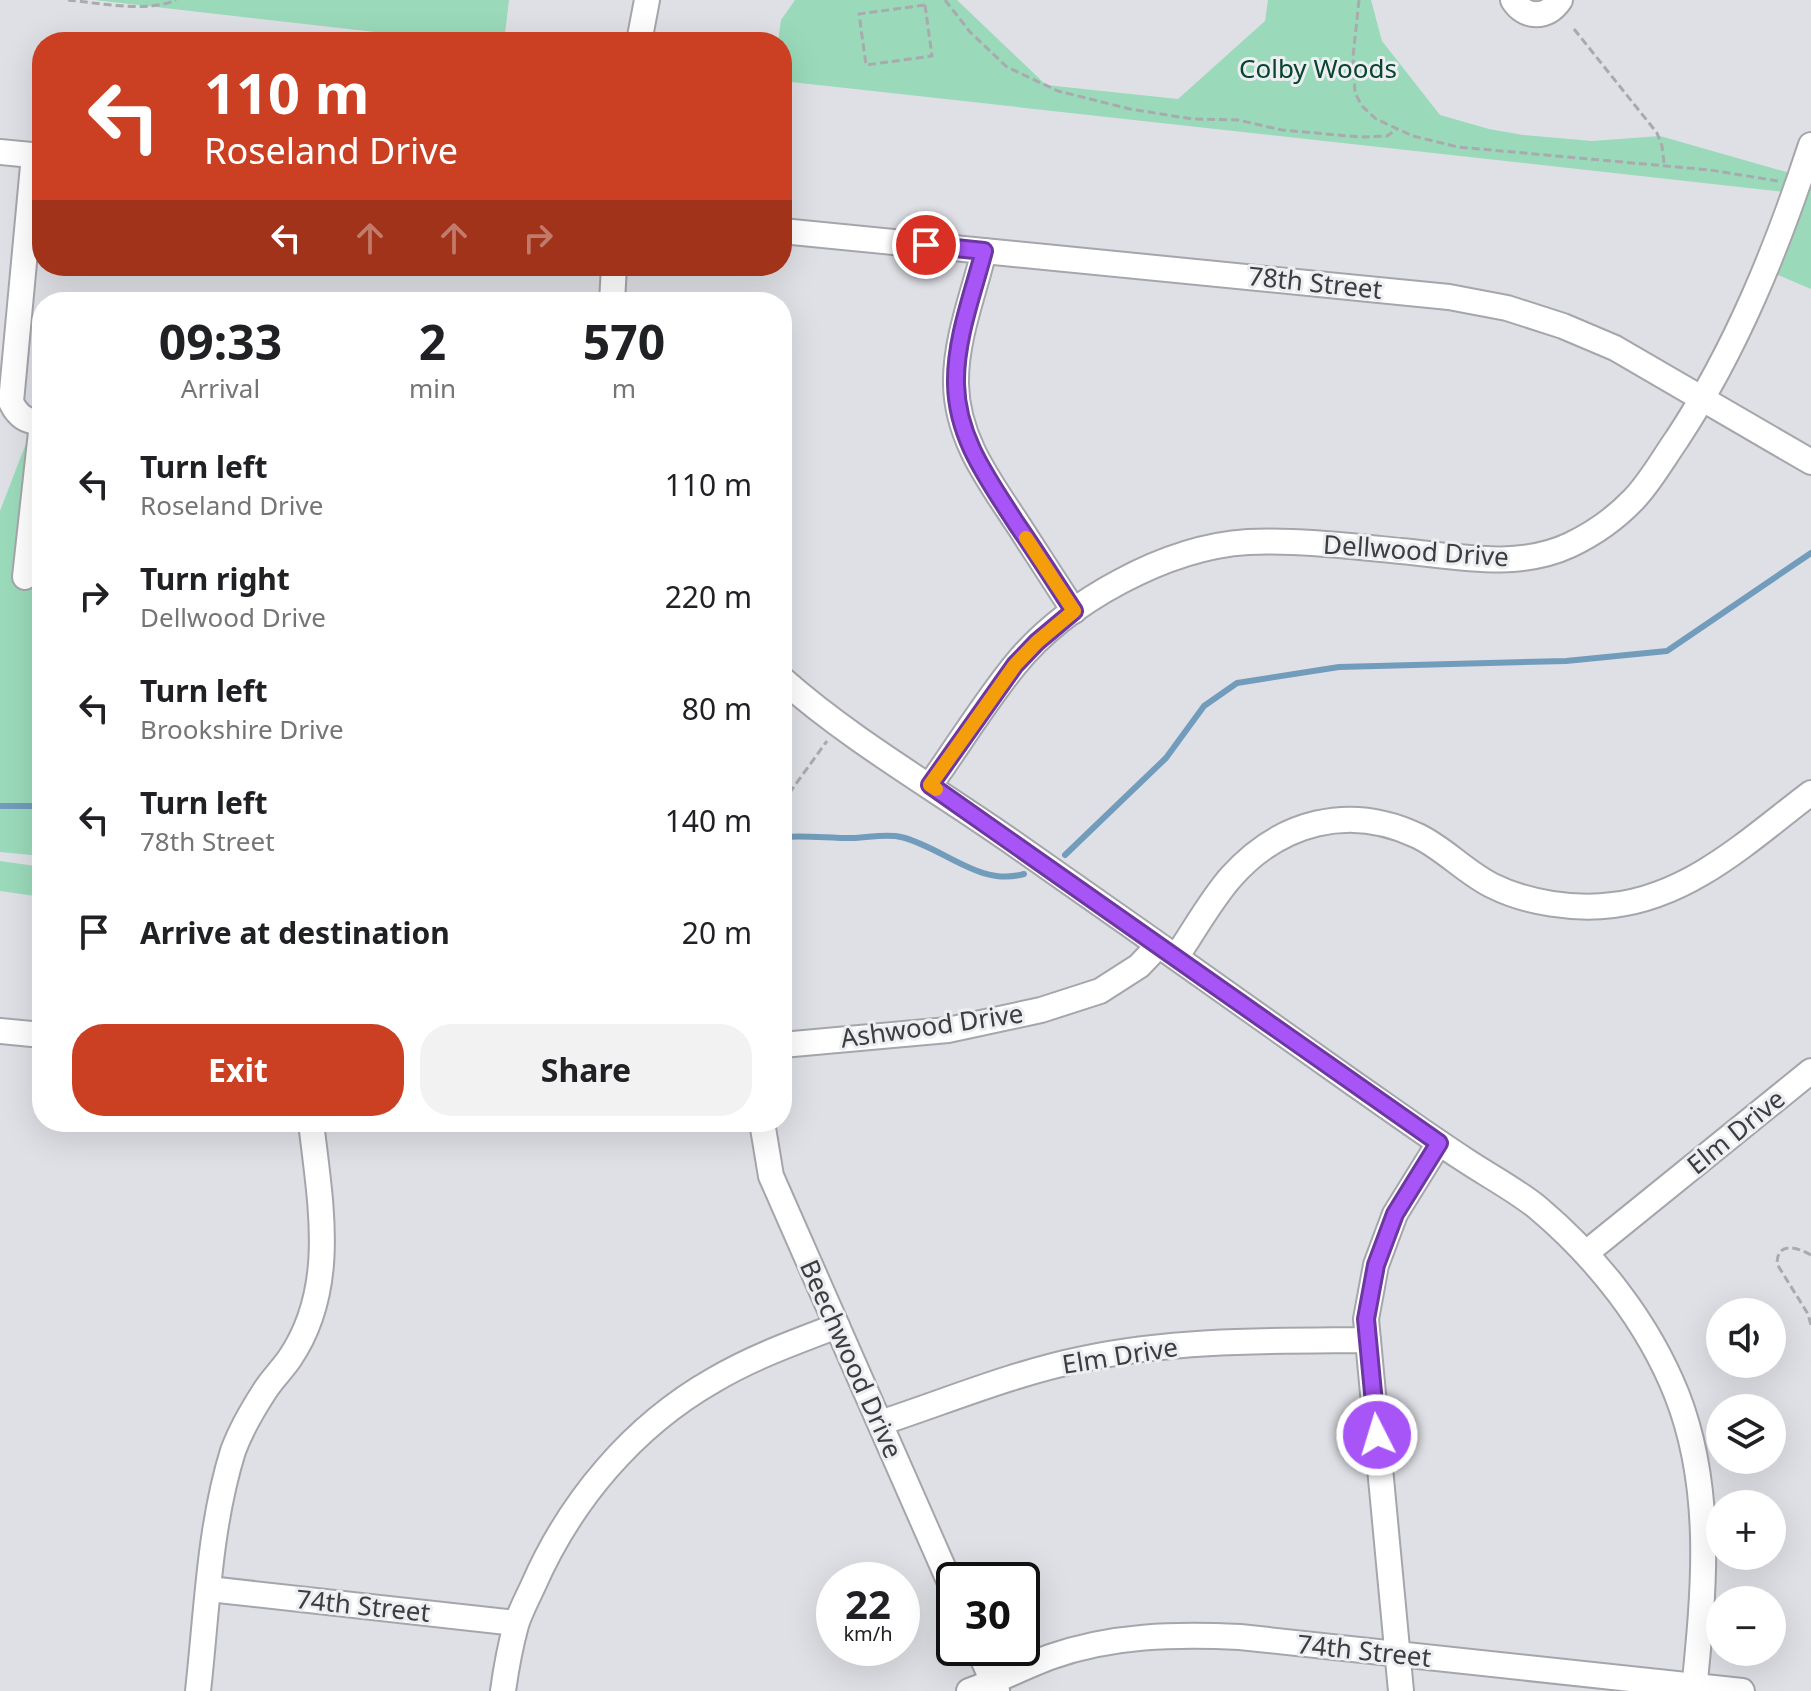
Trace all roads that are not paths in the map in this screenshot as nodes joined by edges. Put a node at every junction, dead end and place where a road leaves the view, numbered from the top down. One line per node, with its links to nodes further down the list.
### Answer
1 (647, 0): 4 (street)
2 (1513, 0): 3 (street)
3 (1560, 0)
4 (641, 32)
5 (1811, 145): 11 (street, Dellwood Drive)
6 (0, 152): 7 (street)
7 (32, 155)
8 (32, 208): 12 (street)
9 (792, 232): 10 (street, 78th Street)
10 (984, 251): 11 (street, 78th Street); 16 (street)
11 (1703, 398): 13 (street, 78th Street); 16 (street, Dellwood Drive)
12 (32, 421)
13 (1811, 462)
14 (32, 514): 15 (street)
15 (25, 577)
16 (1074, 611): 18 (street, Dellwood Drive)
17 (792, 687): 18 (street)
18 (930, 785): 20 (street)
19 (1811, 793): 20 (street, Ashwood Drive)
20 (1167, 952): 23 (street, Ashwood Drive); 27 (street)
21 (0, 1031): 22 (street)
22 (32, 1034)
23 (792, 1044)
24 (1811, 1071): 28 (street, Elm Drive)
25 (312, 1132): 33 (street)
26 (764, 1132): 29 (street, Beechwood Drive)
27 (1439, 1143): 28 (street); 30 (street)
28 (1586, 1253): 38 (street)
29 (837, 1326): 31 (street, Beechwood Drive); 34 (street)
30 (1368, 1340): 31 (street, Elm Drive); 35 (street)
31 (880, 1423): 32 (street, Beechwood Drive)
32 (941, 1562)
33 (209, 1589): 34 (street, 74th Street); 39 (street)
34 (516, 1623): 40 (street)
35 (1399, 1656): 37 (street, 74th Street); 38 (street, 74th Street); 42 (street)
36 (986, 1666): 37 (street)
37 (995, 1686): 41 (street, 74th Street)
38 (1694, 1688): 43 (street, 74th Street)
39 (198, 1691)
40 (503, 1691)
41 (969, 1691)
42 (1401, 1691)
43 (1742, 1691)

